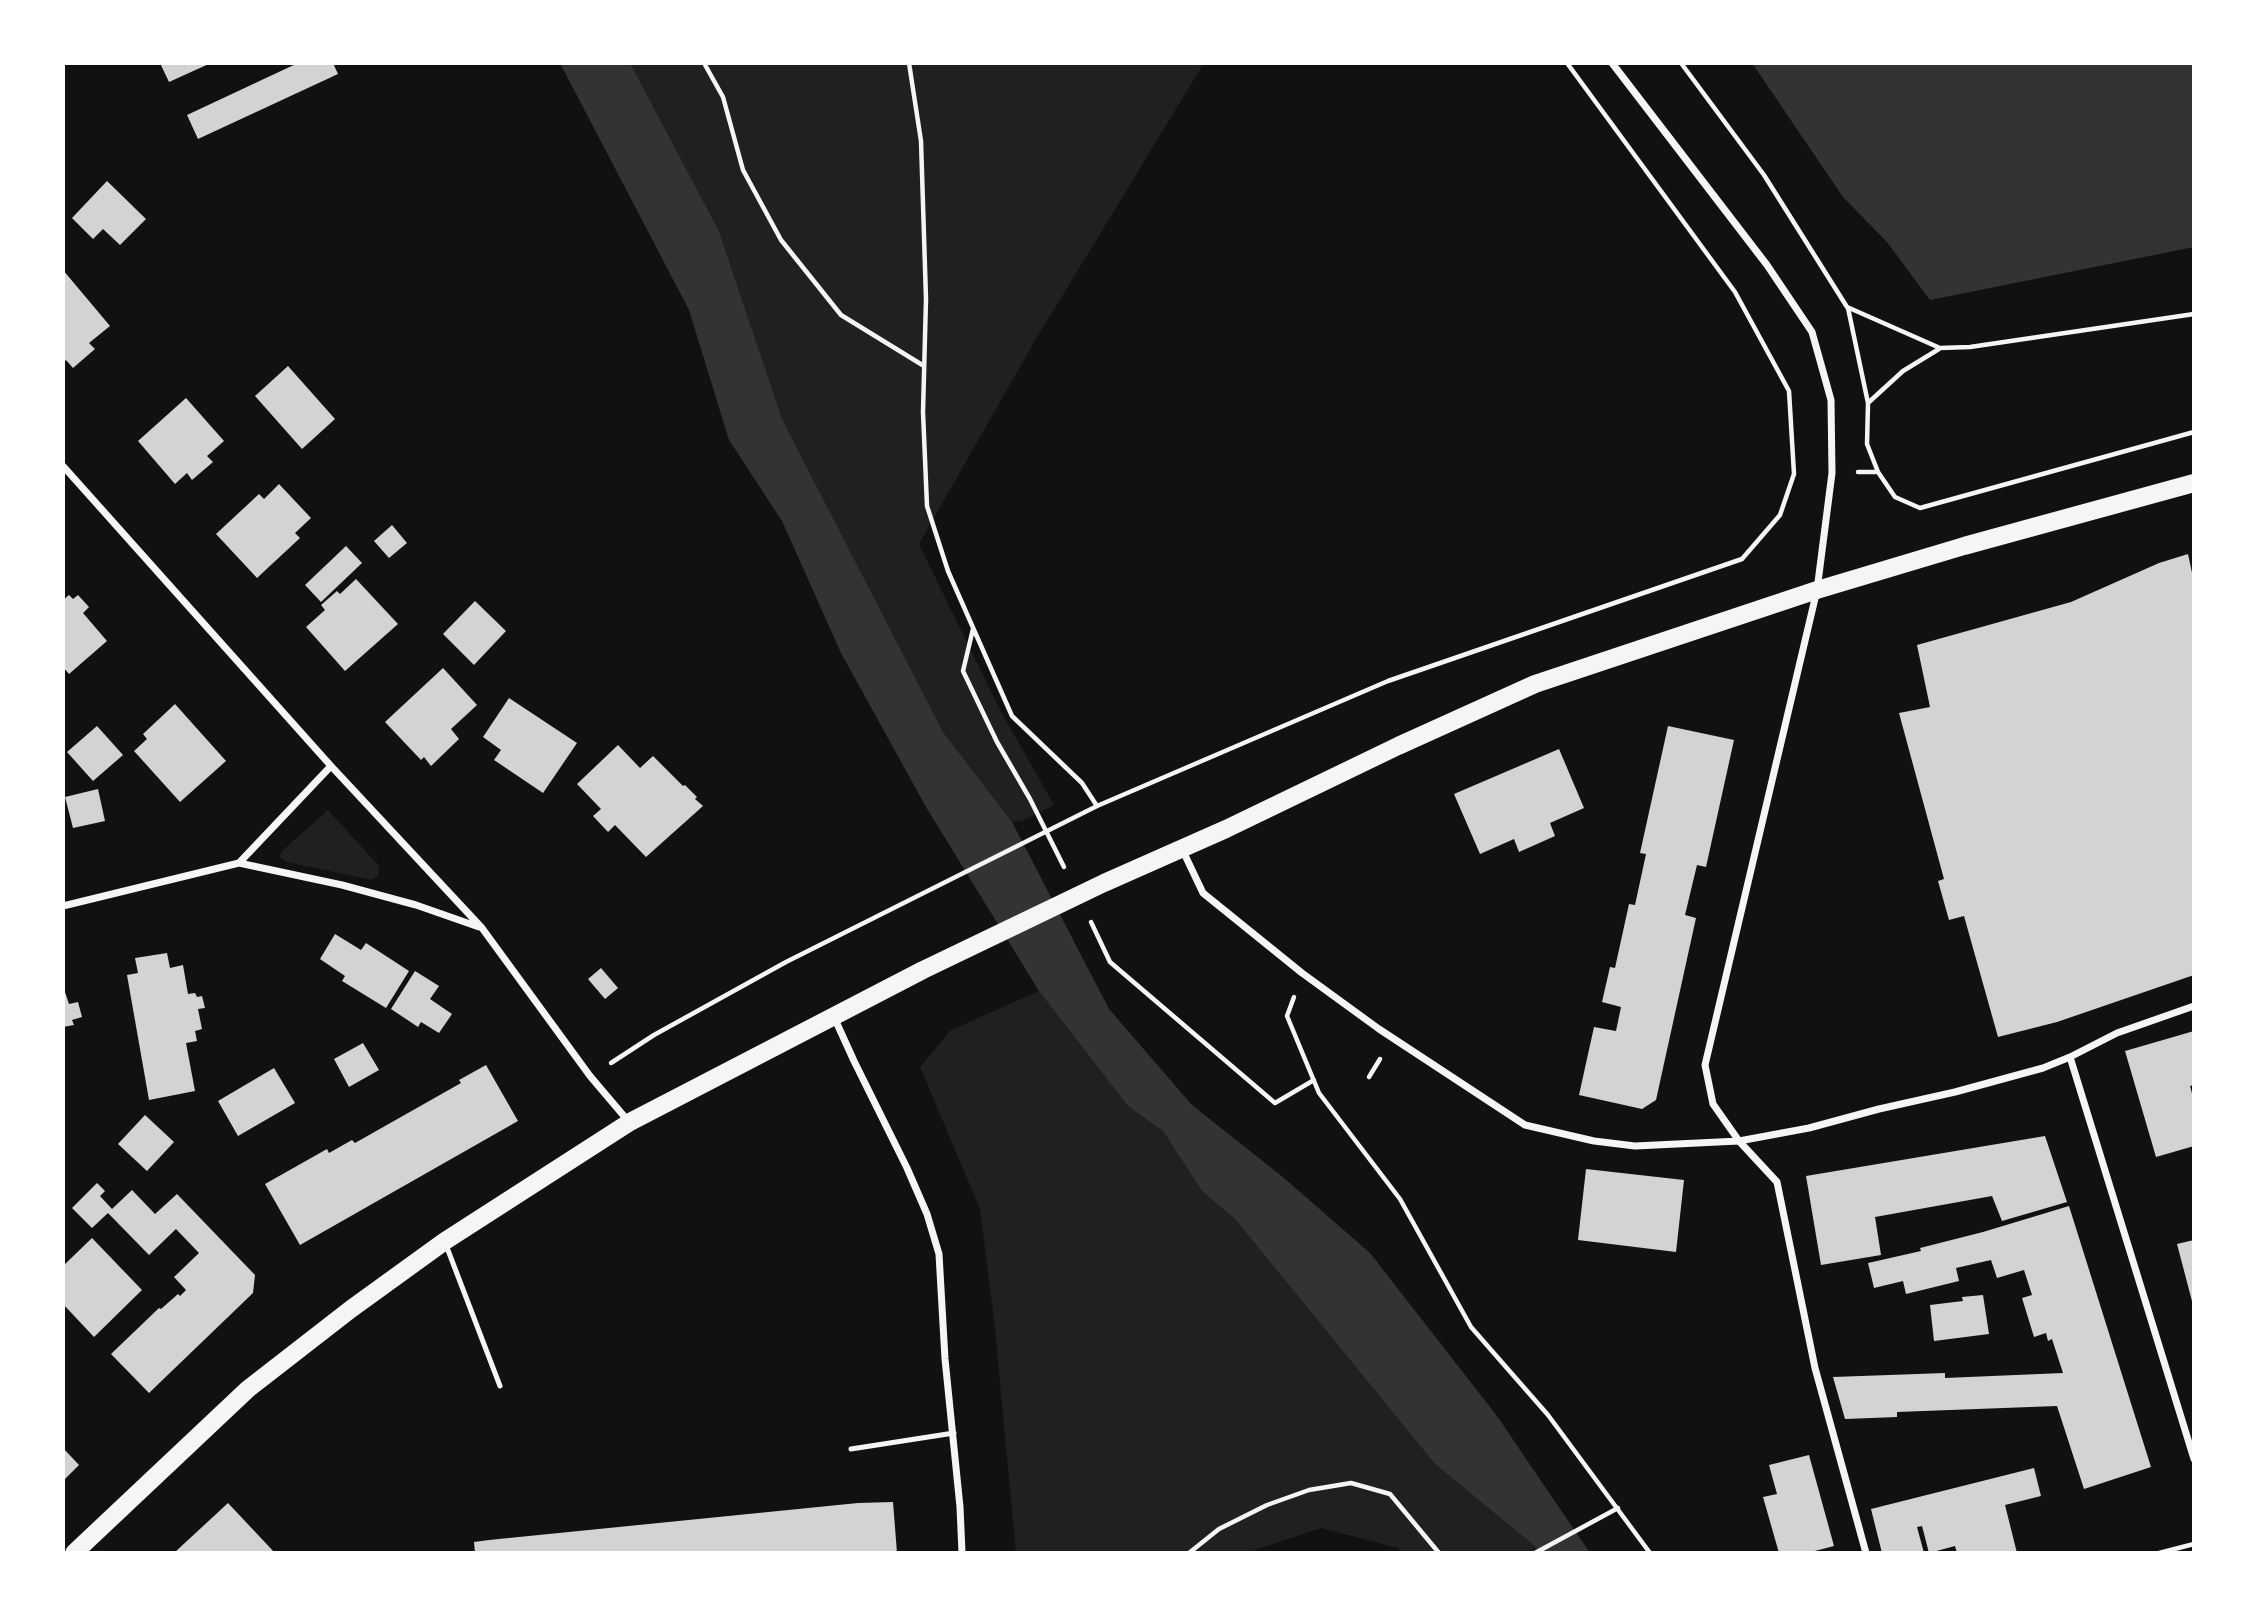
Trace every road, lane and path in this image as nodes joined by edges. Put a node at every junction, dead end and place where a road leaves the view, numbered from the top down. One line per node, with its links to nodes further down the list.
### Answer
1 (704, 63): 9 (path)
2 (909, 63): 9 (path)
3 (1567, 63): 18 (path)
4 (1612, 63): 14 (street)
5 (1681, 63): 6 (path)
6 (1847, 307): 8 (path); 10 (path)
7 (2194, 314): 8 (path)
8 (1940, 348): 10 (path)
9 (924, 366): 15 (path)
10 (1868, 403): 11 (path)
11 (2194, 432)
12 (63, 466): 16 (street)
13 (2194, 483): 14 (main road)
14 (1817, 590): 19 (main road); 31 (street)
15 (973, 628): 17 (path); 18 (path)
16 (331, 766): 20 (street); 22 (street)
17 (1030, 799)
18 (1097, 806): 28 (path)
19 (1182, 849): 24 (street); 26 (main road)
20 (239, 863): 21 (street); 22 (street)
21 (63, 906)
22 (482, 928): 28 (street)
23 (1110, 962): 29 (path)
24 (1302, 973): 29 (path); 31 (street)
25 (2194, 1006): 27 (street)
26 (834, 1016): 30 (main road); 34 (street)
27 (2070, 1057): 31 (street); 36 (street)
28 (590, 1076): 30 (street)
29 (1315, 1080): 37 (path)
30 (630, 1122): 32 (main road)
31 (1739, 1141): 45 (street)
32 (444, 1241): 33 (lane); 39 (main road)
33 (500, 1386)
34 (954, 1433): 35 (lane); 40 (street)
35 (851, 1448)
36 (2194, 1460)
37 (1618, 1508): 43 (path); 44 (path)
38 (2194, 1544): 46 (path)
39 (74, 1553)
40 (962, 1553)
41 (1189, 1553): 42 (path)
42 (1439, 1553)
43 (1535, 1553)
44 (1650, 1553)
45 (1866, 1553)
46 (2159, 1553)

